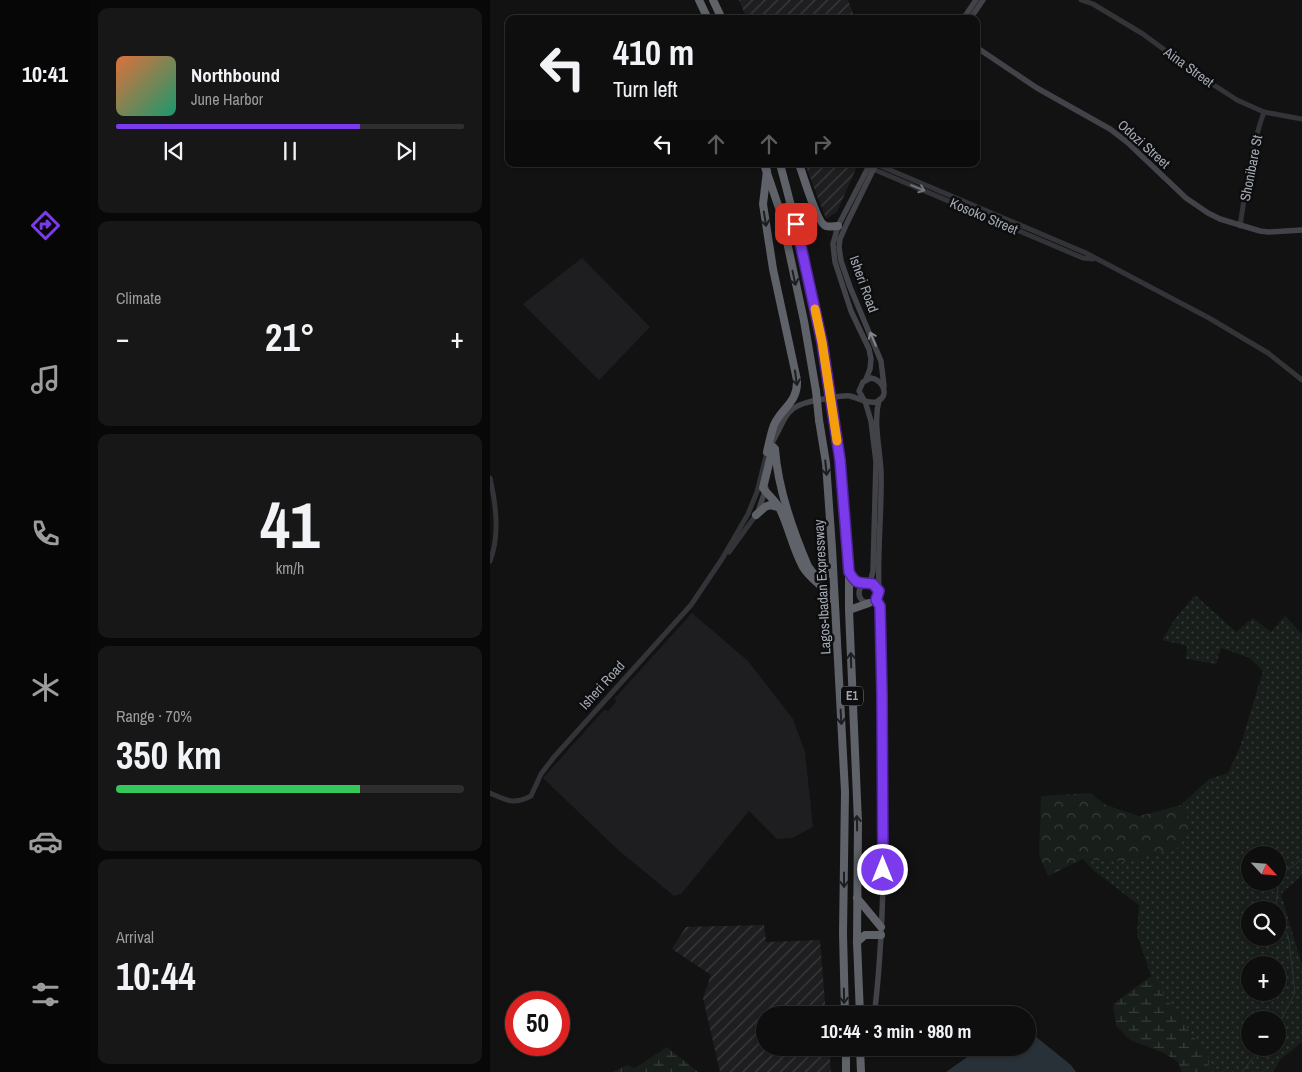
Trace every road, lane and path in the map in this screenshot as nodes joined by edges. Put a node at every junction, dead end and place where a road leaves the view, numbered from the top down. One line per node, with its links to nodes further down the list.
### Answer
1 (699, 0): 6 (highway)
2 (713, 0): 7 (highway)
3 (976, 0): 8 (main road)
4 (983, 0): 9 (main road)
5 (1081, 0): 11 (street, Aina Street)
6 (706, 15)
7 (720, 15)
8 (966, 15)
9 (973, 15)
10 (980, 50): 23 (main road, Odozi Street)
11 (1264, 112): 12 (street, Aina Street); 23 (street, Shonibare St)
12 (1302, 119)
13 (766, 167): 36 (highway, one-way to 36); 41 (highway, Lagos-Ibadan Expressway / E1, one-way to 41, bridge)
14 (781, 167): 44 (highway, Lagos-Ibadan Expressway / E1, bridge)
15 (800, 167): 22 (highway)
16 (873, 167): 22 (main road, Isheri Road)
17 (873, 167): 29 (main road, Isheri Road, one-way to 17)
18 (878, 167): 21 (street, Kosoko Street, one-way to 21)
19 (879, 167): 20 (street, Kosoko Street)
20 (940, 190): 21 (street); 25 (street, Kosoko Street)
21 (938, 196): 25 (street, Kosoko Street)
22 (838, 226): 26 (main road, Isheri Road)
23 (1240, 226): 24 (main road, Odozi Street)
24 (1302, 230)
25 (1096, 259): 27 (street, Kosoko Street)
26 (866, 379): 28 (main road, Isheri Road); 29 (main road)
27 (1302, 380)
28 (860, 386): 30 (main road, Isheri Road); 31 (main road)
29 (884, 386): 32 (main road, Isheri Road)
30 (849, 396): 31 (main road, Isheri Road); 33 (main road, Isheri Road)
31 (865, 400): 32 (main road, Isheri Road); 45 (main road)
32 (879, 400): 46 (main road)
33 (808, 402): 34 (main road, Isheri Road); 35 (main road, Isheri Road)
34 (775, 438): 36 (main road, Isheri Road); 38 (highway)
35 (775, 449): 38 (main road, Isheri Road); 41 (highway)
36 (767, 452): 42 (street, Isheri Road)
37 (490, 478): 43 (street)
38 (765, 491): 39 (highway); 40 (main road, Isheri Road)
39 (780, 509): 40 (highway); 48 (highway)
40 (756, 515): 42 (street, Isheri Road)
41 (832, 548): 48 (highway, Lagos-Ibadan Expressway / E1)
42 (722, 560): 50 (street, Isheri Road)
43 (490, 561)
44 (849, 572): 45 (highway); 49 (highway, Lagos-Ibadan Expressway / E1)
45 (867, 583): 46 (main road); 47 (main road)
46 (879, 591): 47 (main road)
47 (873, 601): 49 (highway); 52 (main road)
48 (836, 608): 55 (highway, Lagos-Ibadan Expressway / E1, one-way to 55)
49 (849, 610): 51 (highway, Lagos-Ibadan Expressway / E1, one-way to 49)
50 (490, 793)
51 (857, 898): 52 (highway); 54 (highway, Lagos-Ibadan Expressway / E1)
52 (882, 927): 53 (main road)
53 (881, 935): 54 (highway); 57 (main road)
54 (856, 942): 56 (highway, Lagos-Ibadan Expressway / E1)
55 (845, 1006)
56 (860, 1006)
57 (875, 1006)
58 (846, 1056): 60 (highway)
59 (860, 1056): 61 (highway)
60 (846, 1072)
61 (861, 1072)

